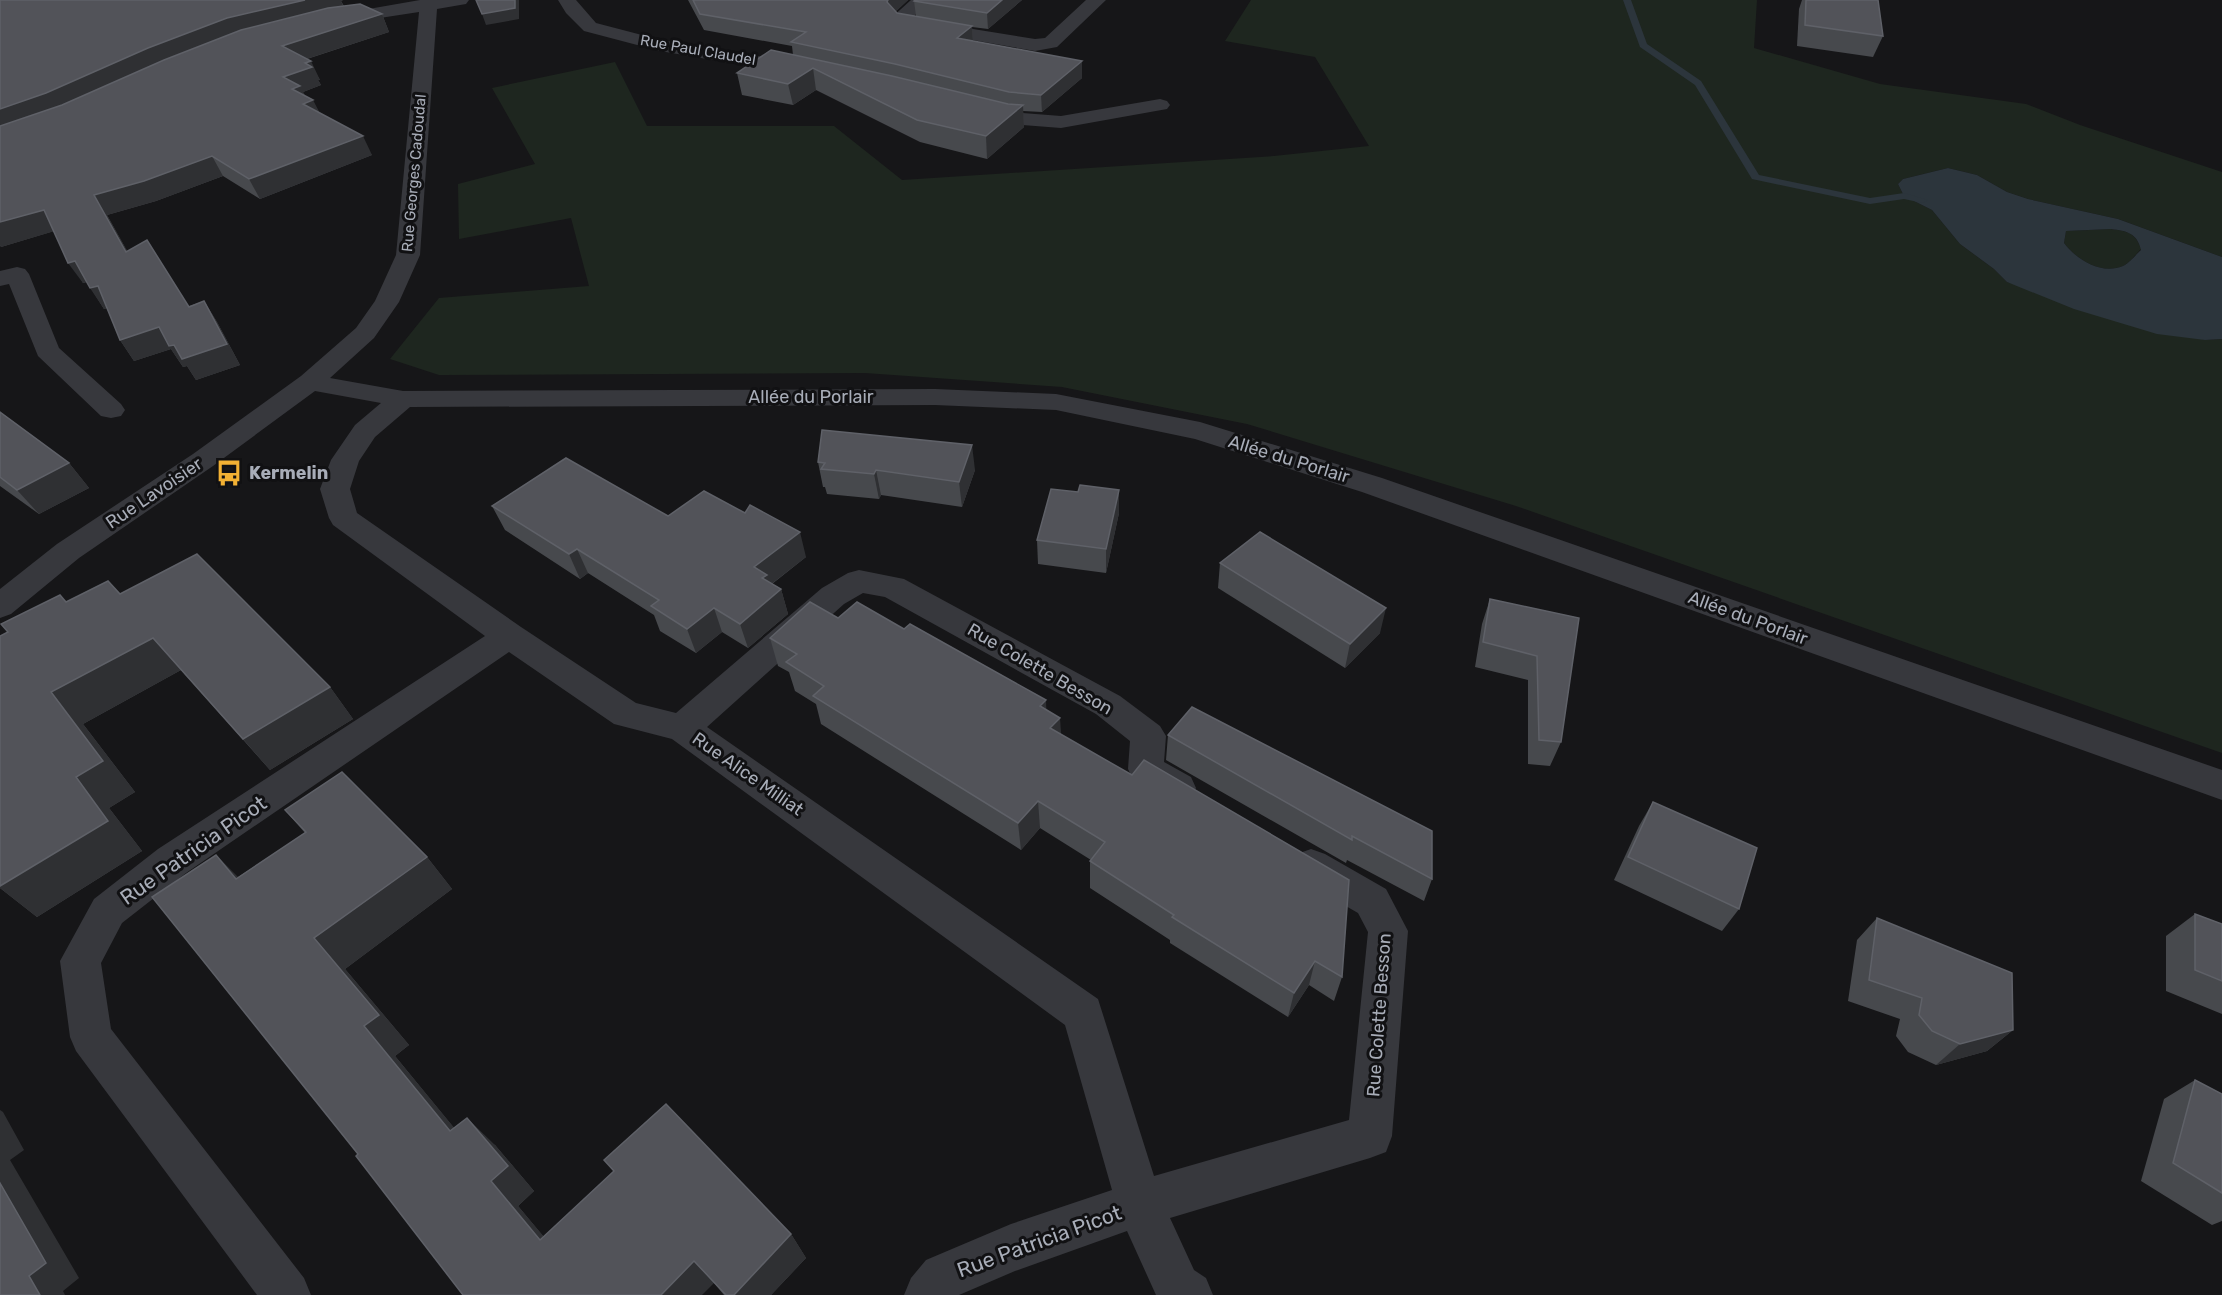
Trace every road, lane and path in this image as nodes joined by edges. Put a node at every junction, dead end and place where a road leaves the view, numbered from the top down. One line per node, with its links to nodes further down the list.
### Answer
1 (460, 0): 5 (street)
2 (567, 0): 7 (street, Rue Paul Claudel)
3 (921, 0): 4 (street)
4 (1098, 0)
5 (429, 3): 6 (street); 11 (street, Rue Georges Cadoudal)
6 (316, 24)
7 (819, 73)
8 (1160, 105): 9 (street)
9 (964, 106)
10 (0, 279): 13 (street)
11 (310, 382): 12 (street, Allée du Porlair); 14 (street, Rue Lavoisier)
12 (403, 399): 15 (street, Rue Alice Milliat); 17 (street, Allée du Porlair)
13 (111, 410)
14 (0, 606)
15 (509, 636): 16 (street, Rue Alice Milliat); 22 (street, Rue Patricia Picot)
16 (682, 728): 18 (street, Rue Colette Besson); 20 (street, Rue Alice Milliat)
17 (2222, 785)
18 (1208, 805)
19 (1280, 847): 21 (street, Rue Colette Besson)
20 (1083, 1013): 21 (street, Rue Patricia Picot)
21 (1139, 1204): 23 (street, Rue Patricia Picot); 24 (street)
22 (287, 1295)
23 (928, 1295)
24 (1189, 1295)

